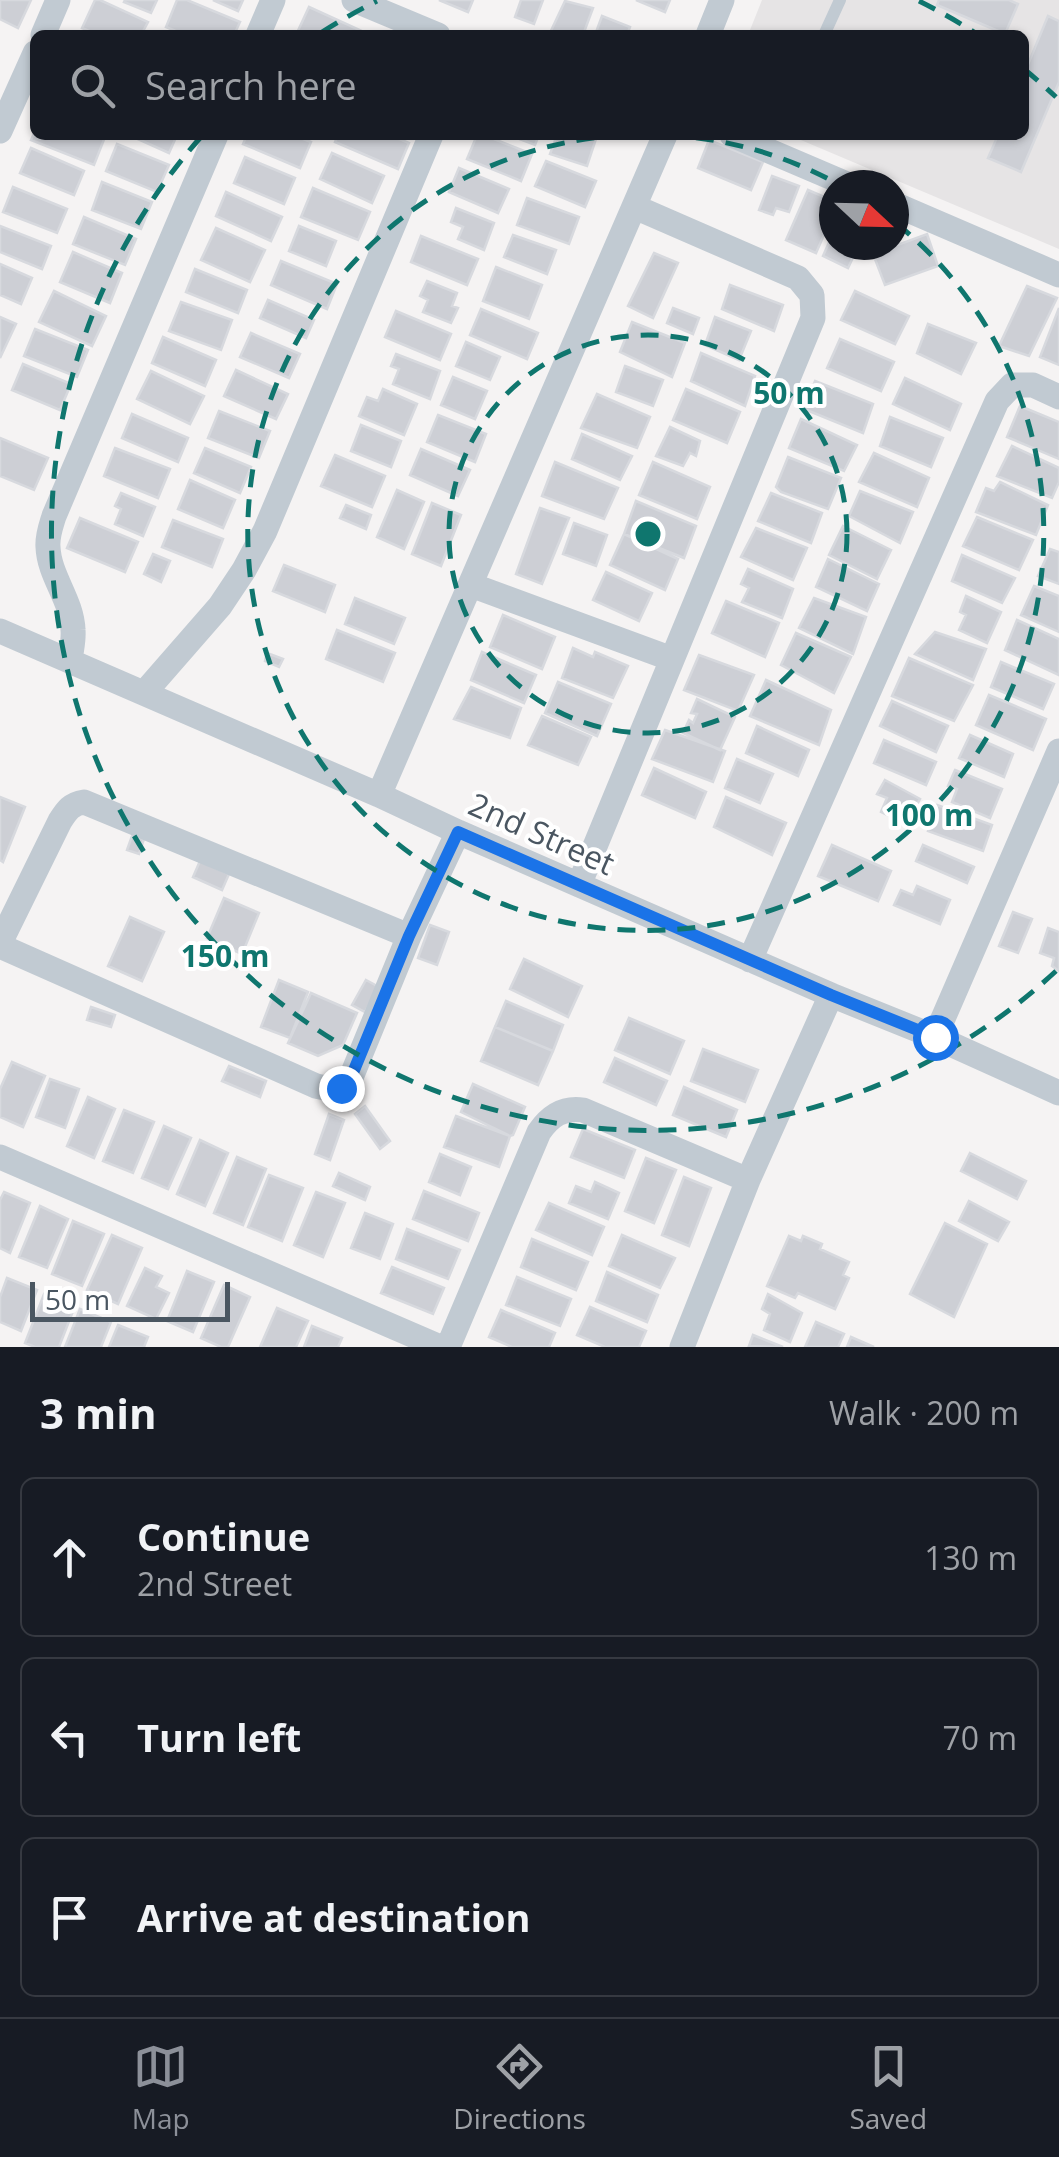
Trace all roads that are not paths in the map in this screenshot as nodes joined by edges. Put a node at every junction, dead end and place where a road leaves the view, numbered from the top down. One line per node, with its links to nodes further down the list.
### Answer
1 (58, 0): 6 (street)
2 (273, 0): 7 (street)
3 (354, 0): 8 (street)
4 (722, 0): 9 (street)
5 (840, 0): 10 (lane)
6 (45, 30)
7 (260, 30)
8 (426, 30)
9 (710, 30)
10 (826, 30)
11 (30, 58): 12 (street)
12 (11, 77): 13 (street)
13 (0, 131)
14 (214, 140): 26 (street)
15 (430, 140): 27 (street)
16 (664, 140): 19 (street)
17 (744, 140): 18 (street)
18 (819, 172)
19 (634, 207): 23 (street); 25 (street)
20 (909, 210): 21 (street)
21 (1059, 275)
22 (1059, 397): 34 (street)
23 (470, 584): 25 (street); 29 (street)
24 (0, 631): 26 (street, 2nd Street)
25 (672, 659): 31 (street)
26 (70, 661): 27 (street, 2nd Street)
27 (145, 692): 29 (street, 2nd Street)
28 (1059, 751): 36 (street)
29 (380, 795): 30 (street, 2nd Street)
30 (458, 832): 31 (street, 2nd Street); 32 (street)
31 (578, 885): 34 (street, 2nd Street)
32 (409, 936): 33 (street); 33 (street)
33 (0, 944)
34 (750, 960): 35 (street, 2nd Street)
35 (831, 995): 36 (street, 2nd Street); 39 (street)
36 (935, 1037): 37 (street, 2nd Street)
37 (1059, 1093)
38 (0, 1157): 40 (street)
39 (748, 1180): 41 (street); 42 (street)
40 (440, 1347)
41 (448, 1347)
42 (682, 1347)

